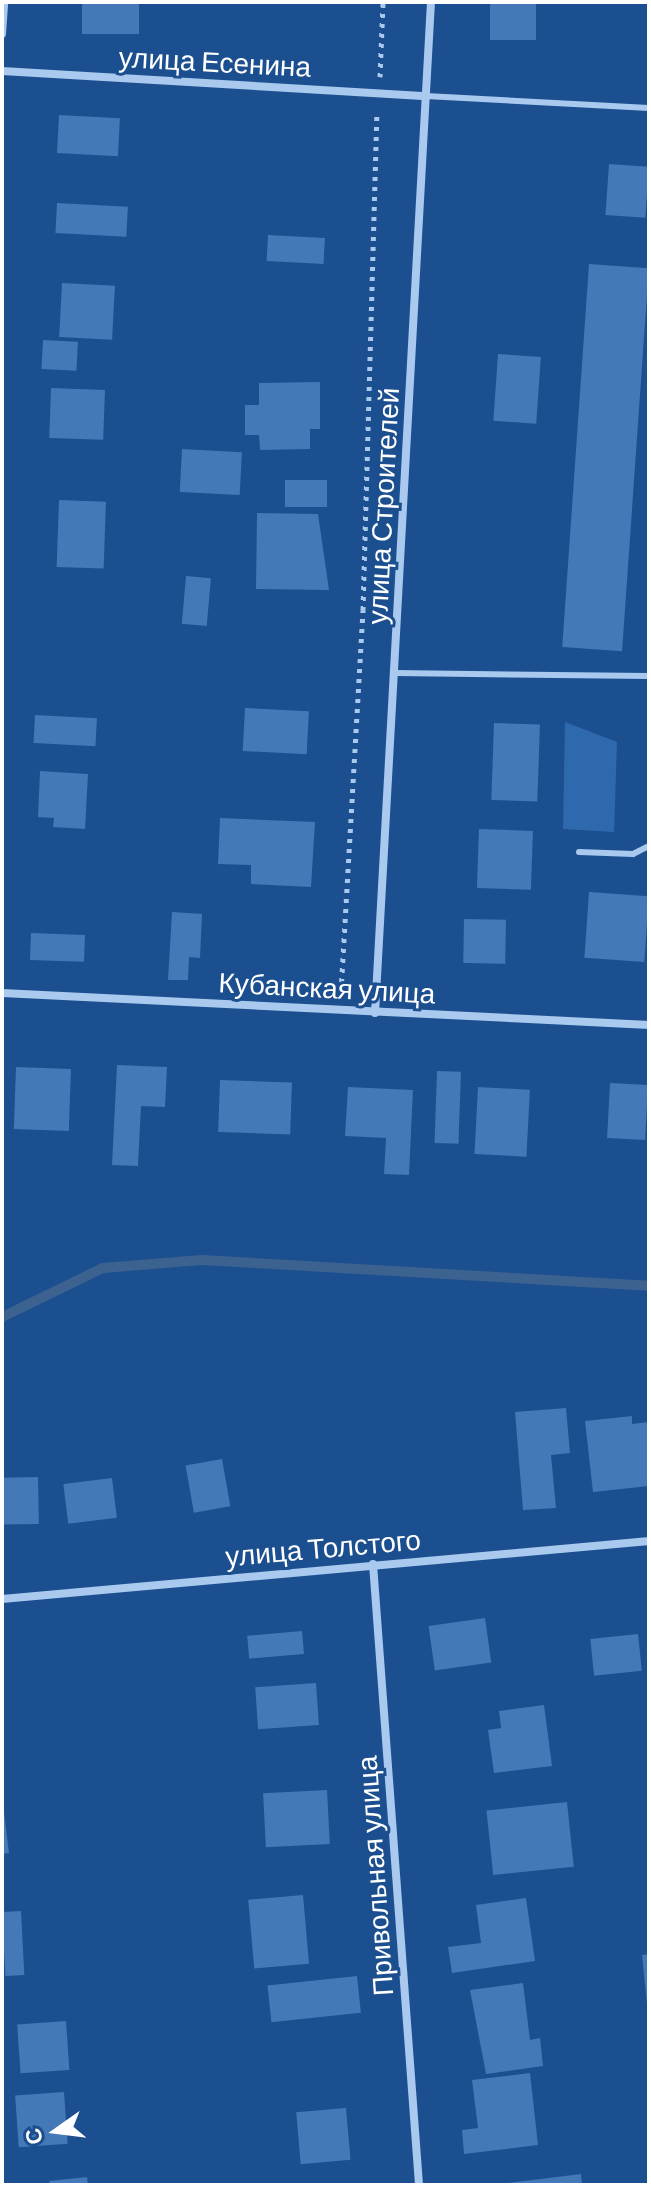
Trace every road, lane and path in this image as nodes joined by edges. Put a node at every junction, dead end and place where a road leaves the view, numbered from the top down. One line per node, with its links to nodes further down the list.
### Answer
1 (4, 2): 4 (street)
2 (383, 2): 6 (path)
3 (431, 2): 7 (street, улица Строителей)
4 (2, 34)
5 (2, 71): 7 (street, улица Есенина)
6 (379, 87)
7 (426, 96): 9 (lane); 10 (street, улица Строителей)
8 (378, 102): 15 (path)
9 (649, 108)
10 (395, 673): 11 (lane); 16 (street, улица Строителей)
11 (649, 676)
12 (649, 846): 13 (lane)
13 (579, 852)
14 (2, 993): 15 (street, Кубанская улица)
15 (339, 1010): 16 (street, Кубанская улица)
16 (375, 1013): 17 (street, Кубанская улица)
17 (649, 1025)
18 (649, 1541): 19 (street, улица Толстого)
19 (373, 1564): 20 (street, улица Толстого); 21 (street, Привольная улица)
20 (2, 1599)
21 (419, 2185)

